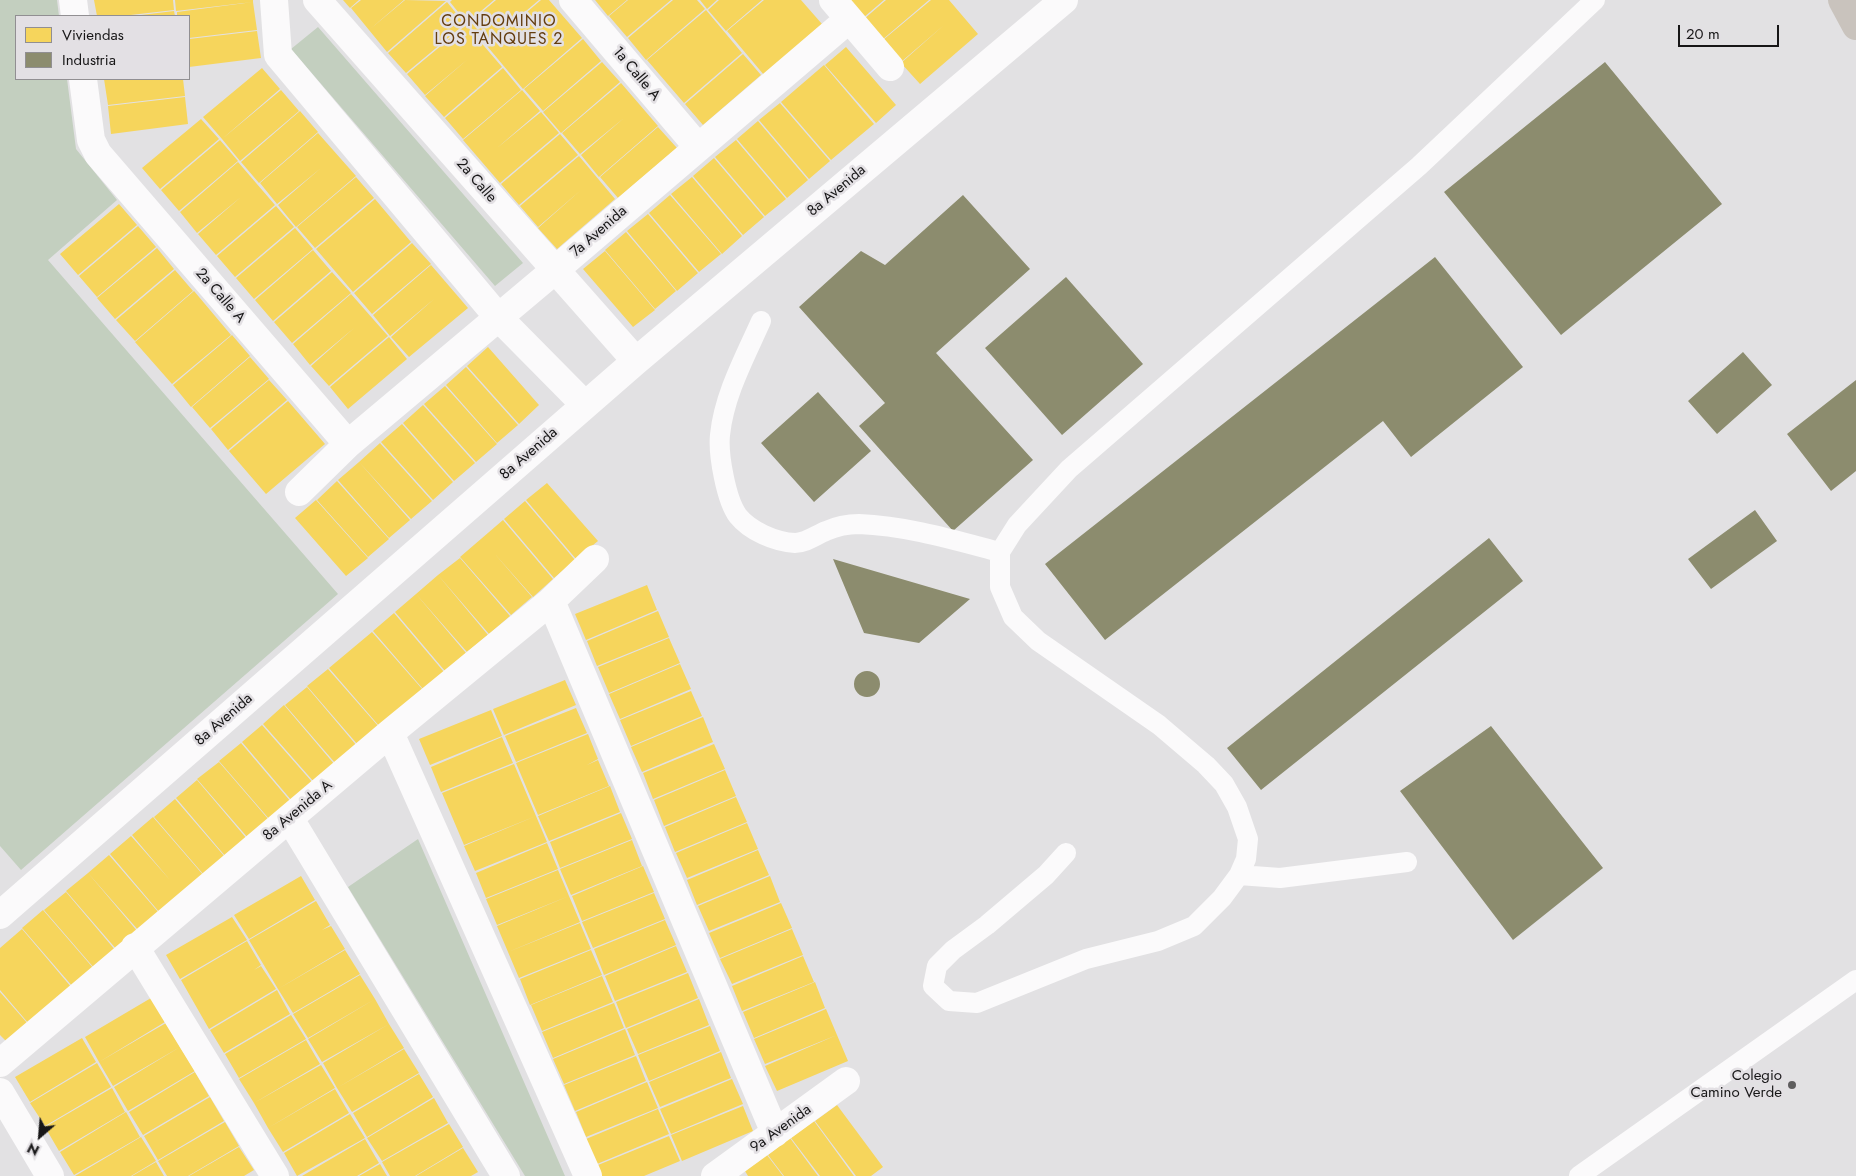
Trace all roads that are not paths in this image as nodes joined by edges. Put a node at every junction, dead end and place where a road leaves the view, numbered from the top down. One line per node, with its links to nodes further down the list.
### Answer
1 (73, 0): 8 (street)
2 (274, 0): 13 (street)
3 (317, 0): 12 (street, 2a Calle)
4 (574, 0): 11 (street, 1a Calle A)
5 (1064, 0): 15 (street, 8a Avenida)
6 (1595, 0): 19 (lane)
7 (841, 9): 9 (street); 11 (street, 7a Avenida)
8 (75, 15)
9 (890, 67)
10 (83, 80): 17 (street, 2a Calle A)
11 (698, 147): 12 (street, 7a Avenida)
12 (555, 270): 13 (street, 7a Avenida); 15 (street, 2a Calle)
13 (498, 317): 16 (street); 17 (street, 7a Avenida)
14 (761, 321): 19 (lane)
15 (636, 360): 16 (street, 8a Avenida)
16 (585, 405): 27 (street, 8a Avenida)
17 (348, 444): 18 (street)
18 (299, 492)
19 (1000, 552): 26 (lane)
20 (595, 559): 21 (street, 8a Avenida A)
21 (551, 601): 22 (street, 8a Avenida A); 33 (street)
22 (390, 733): 23 (street, 8a Avenida A); 37 (street)
23 (290, 819): 28 (street, 8a Avenida A); 36 (street)
24 (1066, 853): 26 (lane)
25 (1407, 862): 26 (lane)
26 (1238, 875)
27 (0, 915)
28 (135, 947): 30 (street, 8a Avenida A); 35 (street)
29 (1856, 980): 39 (lane)
30 (0, 1062)
31 (846, 1081): 33 (street, 9a Avenida)
32 (0, 1092): 34 (street)
33 (775, 1133): 38 (street, 9a Avenida)
34 (50, 1176)
35 (275, 1176)
36 (506, 1176)
37 (588, 1176)
38 (714, 1176)
39 (1579, 1176)

